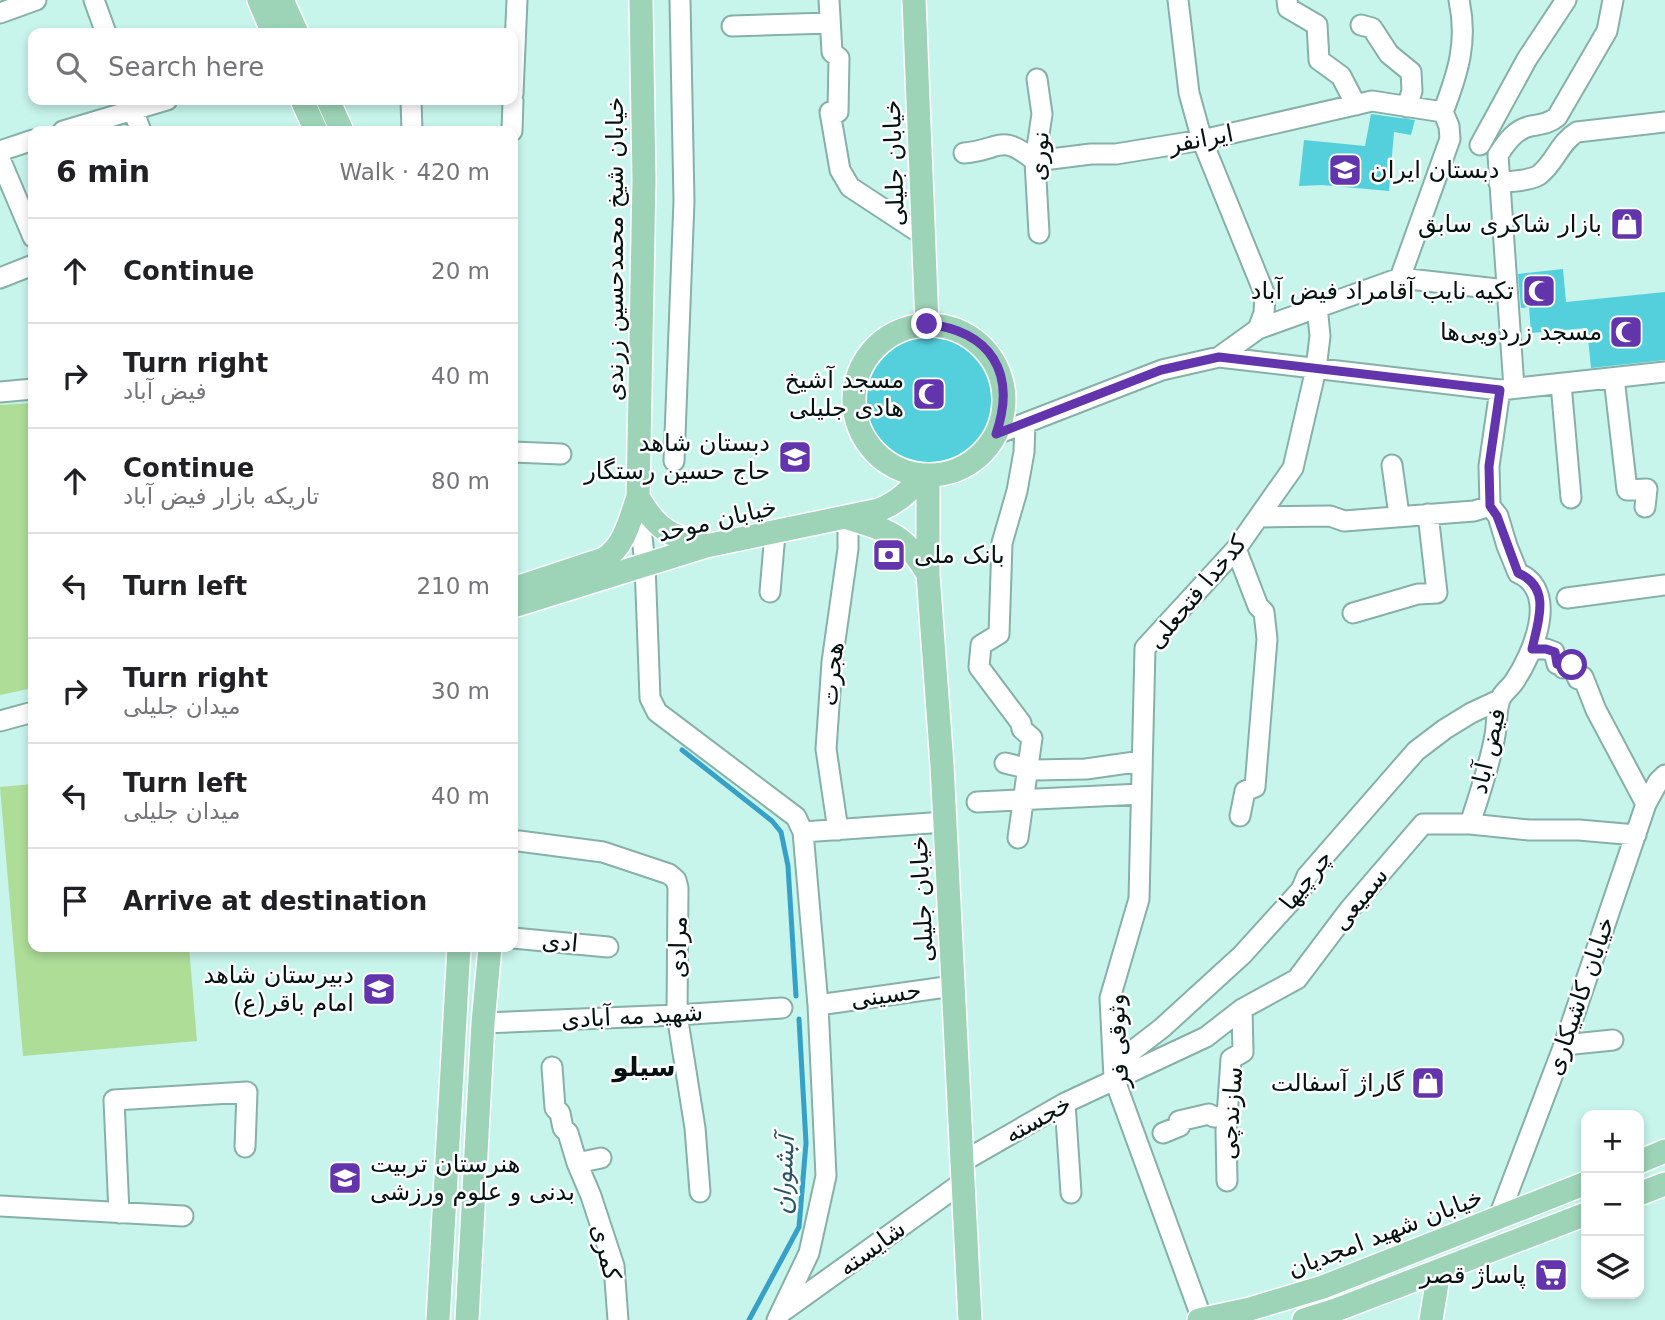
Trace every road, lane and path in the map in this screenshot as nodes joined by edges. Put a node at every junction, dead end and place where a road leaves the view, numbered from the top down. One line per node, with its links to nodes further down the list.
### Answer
1 (36, 0): 15 (street)
2 (94, 0): 19 (street)
3 (259, 0): 20 (main road)
4 (282, 0): 21 (main road)
5 (517, 0): 22 (street)
6 (641, 0): 74 (main road, خیابان شیخ محمدحسین زرندی)
7 (680, 0): 71 (street)
8 (829, 0): 16 (street)
9 (914, 0): 51 (main road, خیابان جلیلی)
10 (1178, 0): 40 (street)
11 (1287, 0): 29 (street)
12 (1459, 0): 31 (street)
13 (1566, 0): 42 (street)
14 (1613, 0): 45 (street)
15 (0, 13)
16 (830, 23): 18 (street); 51 (street)
17 (1361, 24): 30 (street)
18 (732, 26)
19 (104, 28)
20 (271, 28)
21 (295, 28)
22 (515, 28)
23 (1037, 79): 47 (street, نوری)
24 (131, 105): 33 (street); 34 (street)
25 (304, 105): 35 (main road)
26 (330, 105): 36 (main road)
27 (411, 105): 37 (street)
28 (513, 105): 38 (street)
29 (1356, 105): 30 (street, ایرانفر); 40 (street, ایرانفر)
30 (1407, 107): 31 (street, ایرانفر)
31 (1443, 112): 39 (street)
32 (1665, 122): 48 (street)
33 (77, 126)
34 (139, 126)
35 (314, 126)
36 (340, 126)
37 (412, 126)
38 (512, 126)
39 (1451, 139): 42 (street); 54 (street)
40 (1202, 140): 47 (street, ایرانفر); 58 (street)
41 (28, 142): 43 (street)
42 (1480, 145): 45 (street)
43 (0, 150)
44 (964, 153): 47 (street)
45 (1498, 155): 48 (street)
46 (0, 159): 49 (street)
47 (1035, 161): 50 (street, نوری)
48 (1499, 183): 55 (street)
49 (28, 225)
50 (1039, 233)
51 (923, 235): 57 (main road, خیابان جلیلی)
52 (28, 266): 53 (street)
53 (0, 278)
54 (1400, 278): 55 (street); 56 (street)
55 (1506, 290): 65 (street)
56 (1317, 306): 58 (street); 60 (street, کدخدا فتحعلی)
57 (927, 324): 68 (main road); 73 (main road)
58 (1258, 329): 59 (street)
59 (1219, 357): 60 (street); 67 (street)
60 (1316, 369): 65 (street); 80 (street, کدخدا فتحعلی)
61 (1665, 372): 62 (street)
62 (1614, 378): 63 (street); 76 (street)
63 (1561, 384): 65 (street); 75 (street)
64 (28, 389): 66 (street)
65 (1507, 389): 77 (street)
66 (0, 392)
67 (1025, 423): 68 (street); 99 (street)
68 (996, 434): 73 (main road)
69 (518, 452): 70 (street)
70 (561, 454)
71 (674, 461)
72 (1392, 465): 79 (street)
73 (926, 475): 81 (main road, خیابان موحد); 86 (main road, خیابان جلیلی)
74 (638, 497): 83 (main road); 85 (street); 88 (main road, خیابان شیخ محمدحسین زرندی)
75 (1571, 498)
76 (1645, 507)
77 (1482, 509): 78 (street); 93 (street, فیض آباد)
78 (1428, 514): 79 (street); 92 (street)
79 (1399, 515): 80 (street)
80 (1259, 516): 84 (street, کدخدا فتحعلی)
81 (848, 518): 82 (main road, خیابان موحد); 86 (main road); 108 (street, هجرت)
82 (775, 533): 83 (main road, خیابان موحد); 89 (street)
83 (706, 547): 85 (main road, خیابان موحد)
84 (1236, 549): 97 (street, کدخدا فتحعلی); 105 (street)
85 (645, 564): 91 (main road, خیابان موحد); 109 (street)
86 (928, 574): 106 (main road, خیابان جلیلی)
87 (1665, 585): 90 (street)
88 (518, 587)
89 (770, 592)
90 (1567, 598)
91 (518, 604)
92 (1353, 613)
93 (1532, 649): 94 (street, فیض آباد); 104 (street)
94 (1499, 700): 107 (street, فیض آباد); 126 (street, چرچیها)
95 (28, 713): 96 (street)
96 (0, 721)
97 (1142, 761): 99 (street); 101 (street, کدخدا فتحعلی)
98 (1005, 763): 99 (street)
99 (1027, 768): 102 (street)
100 (1665, 775): 104 (street, خیابان کاشیکاری)
101 (1141, 794): 102 (street); 126 (street, وثوقی فر)
102 (1022, 799): 103 (street); 111 (street)
103 (977, 802)
104 (1646, 804): 110 (street, خیابان کاشیکاری)
105 (1240, 816)
106 (944, 822): 108 (street); 117 (main road, خیابان جلیلی)
107 (1470, 824): 110 (street, سمیعی); 120 (street, سمیعی)
108 (838, 830): 109 (street)
109 (803, 832): 118 (street)
110 (1636, 835): 124 (street, خیابان کاشیکاری)
111 (1018, 838)
112 (519, 841): 121 (street, مرادی)
113 (518, 938): 114 (street, ادی)
114 (608, 947)
115 (459, 952): 149 (main road)
116 (490, 952): 122 (main road)
117 (953, 986): 118 (street, حسینی); 135 (main road, خیابان جلیلی)
118 (818, 1005): 148 (street)
119 (782, 1008): 121 (street, شهید مه آبادی)
120 (1242, 1009): 126 (street, سمیعی); 128 (street, سازندچی)
121 (677, 1015): 122 (street, شهید مه آبادی); 139 (street)
122 (483, 1023): 150 (main road)
123 (1613, 1040): 124 (street)
124 (1564, 1045): 146 (street, خیابان کاشیکاری)
125 (552, 1067): 134 (street, کمری)
126 (1114, 1072): 127 (street, خجسته); 153 (street, وثوقی فر)
127 (1065, 1103): 135 (street, خجسته); 141 (street)
128 (1227, 1114): 129 (street); 136 (street, سازندچی)
129 (1176, 1131)
130 (245, 1147): 143 (street)
131 (1665, 1151): 133 (main road)
132 (601, 1158): 134 (street)
133 (1644, 1160)
134 (577, 1163): 151 (street, کمری)
135 (963, 1172): 148 (street, شایسته); 152 (main road, خیابان جلیلی)
136 (1227, 1181)
137 (1665, 1184): 140 (main road)
138 (1581, 1185): 146 (main road, خیابان شهید امجدیان)
139 (700, 1192)
140 (1644, 1192)
141 (1071, 1193)
142 (0, 1206): 143 (street)
143 (119, 1213): 144 (street)
144 (183, 1216)
145 (1581, 1216): 147 (main road)
146 (1498, 1219): 153 (main road, خیابان شهید امجدیان)
147 (1438, 1271): 154 (main road); 155 (main road)
148 (778, 1317)
149 (439, 1320)
150 (467, 1320)
151 (618, 1320)
152 (970, 1320)
153 (1200, 1320)
154 (1304, 1320)
155 (1431, 1320)

